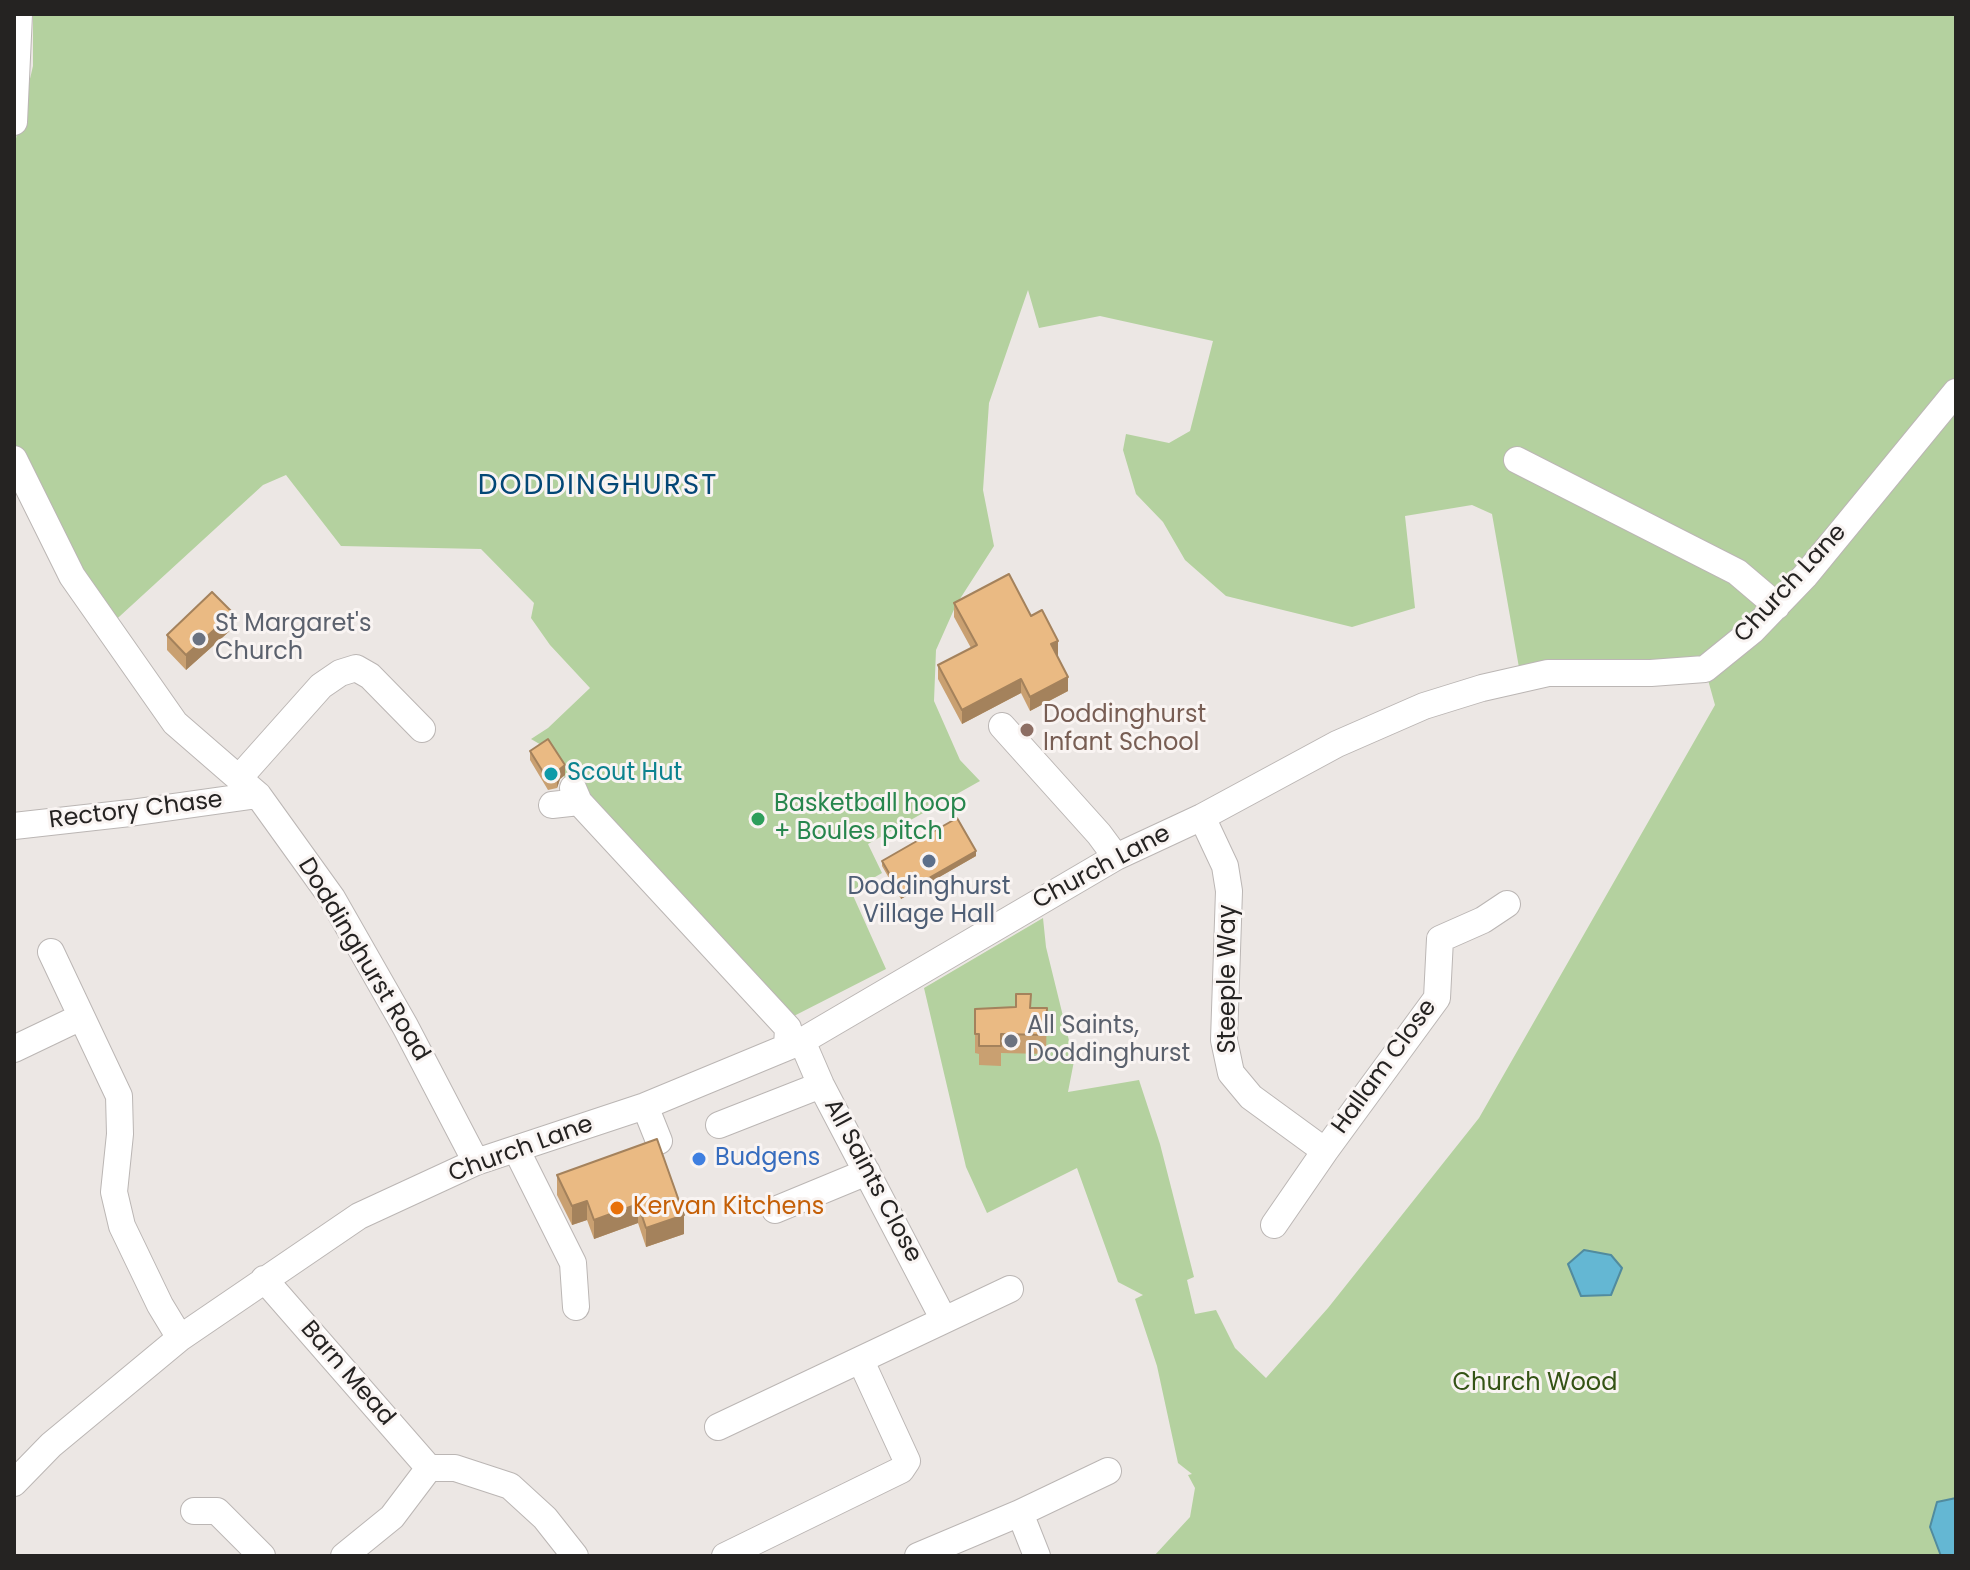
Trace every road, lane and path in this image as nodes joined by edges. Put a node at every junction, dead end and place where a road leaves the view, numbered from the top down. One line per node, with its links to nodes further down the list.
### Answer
1 (17, 30): 2 (street)
2 (14, 122)
3 (1956, 392): 6 (street, Church Lane)
4 (14, 459): 9 (street, Doddinghurst Road)
5 (1517, 460): 6 (street)
6 (1777, 606): 11 (street, Church Lane)
7 (1002, 726): 13 (street)
8 (422, 729): 9 (street)
9 (248, 787): 12 (street, Rectory Chase); 25 (street, Doddinghurst Road)
10 (552, 805): 17 (street, All Saints Close)
11 (1202, 817): 13 (street, Church Lane); 24 (street, Steeple Way)
12 (14, 826)
13 (1116, 857): 17 (street, Church Lane)
14 (1507, 904): 24 (street, Hallam Close)
15 (51, 952): 16 (street)
16 (81, 1017): 18 (street); 33 (street)
17 (795, 1044): 19 (street, All Saints Close); 20 (street, Church Lane)
18 (14, 1049)
19 (821, 1085): 21 (street); 26 (street, All Saints Close)
20 (645, 1106): 22 (street); 23 (street, Church Lane)
21 (719, 1125)
22 (659, 1141)
23 (516, 1149): 25 (street, Church Lane); 31 (street)
24 (1325, 1151): 28 (street, Hallam Close)
25 (476, 1162): 29 (street, Church Lane)
26 (867, 1172): 27 (street); 32 (street, All Saints Close)
27 (775, 1210)
28 (1274, 1225)
29 (264, 1279): 33 (street, Church Lane); 36 (street, Barn Mead)
30 (1010, 1289): 32 (street)
31 (576, 1307)
32 (944, 1320): 34 (street)
33 (180, 1338): 38 (street, Church Lane)
34 (861, 1361): 35 (street); 44 (street)
35 (718, 1427)
36 (429, 1468): 42 (street); 43 (street)
37 (1108, 1471): 40 (street)
38 (14, 1483)
39 (211, 1504): 41 (street)
40 (1020, 1513): 45 (street); 46 (street)
41 (262, 1556)
42 (344, 1556)
43 (575, 1556)
44 (725, 1556)
45 (918, 1556)
46 (1037, 1556)

